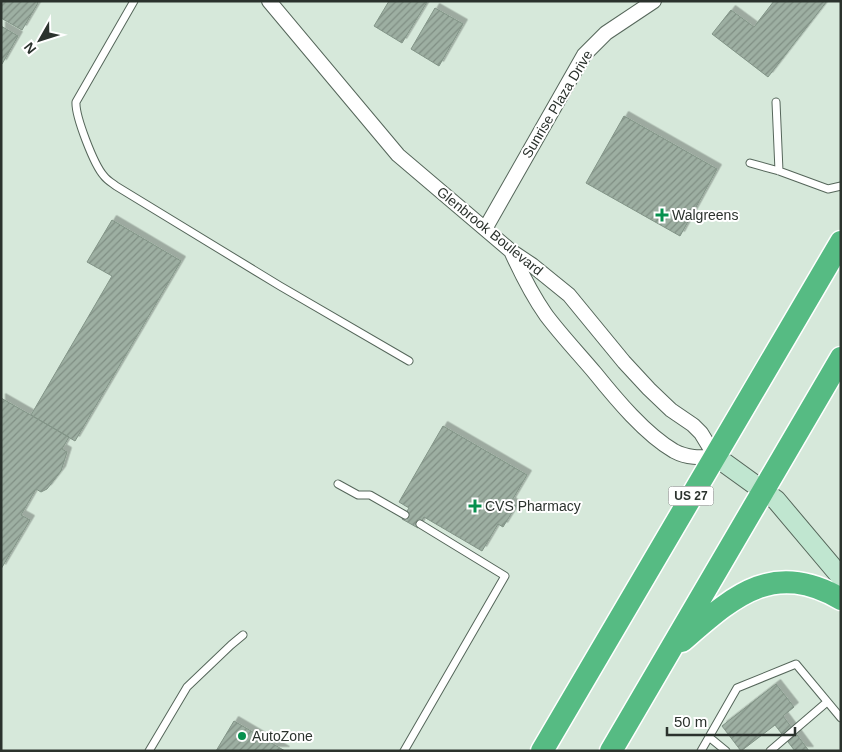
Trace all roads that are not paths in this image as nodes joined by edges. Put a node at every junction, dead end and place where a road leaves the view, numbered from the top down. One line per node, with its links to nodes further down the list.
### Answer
1 (134, 1): 12 (lane)
2 (269, 1): 8 (street, Glenbrook Boulevard)
3 (654, 1): 8 (street, Sunrise Plaza Drive)
4 (776, 102): 6 (lane)
5 (750, 163): 6 (lane)
6 (779, 171): 7 (lane)
7 (841, 186)
8 (485, 229): 10 (street, Glenbrook Boulevard)
9 (841, 242): 13 (highway, US 27)
10 (511, 251): 13 (street, Glenbrook Boulevard); 13 (street)
11 (841, 358): 15 (highway)
12 (409, 360)
13 (715, 456): 15 (main road); 27 (highway, US 27)
14 (338, 484): 16 (lane)
15 (763, 490): 18 (main road); 21 (highway)
16 (405, 515)
17 (420, 524): 26 (lane)
18 (841, 577)
19 (841, 599): 21 (highway)
20 (243, 636): 25 (lane)
21 (670, 651): 28 (highway)
22 (827, 702): 23 (lane); 24 (lane); 31 (lane)
23 (841, 718)
24 (708, 738): 29 (lane); 30 (lane)
25 (149, 751)
26 (404, 751)
27 (542, 751)
28 (611, 751)
29 (701, 751)
30 (726, 751)
31 (770, 751)

